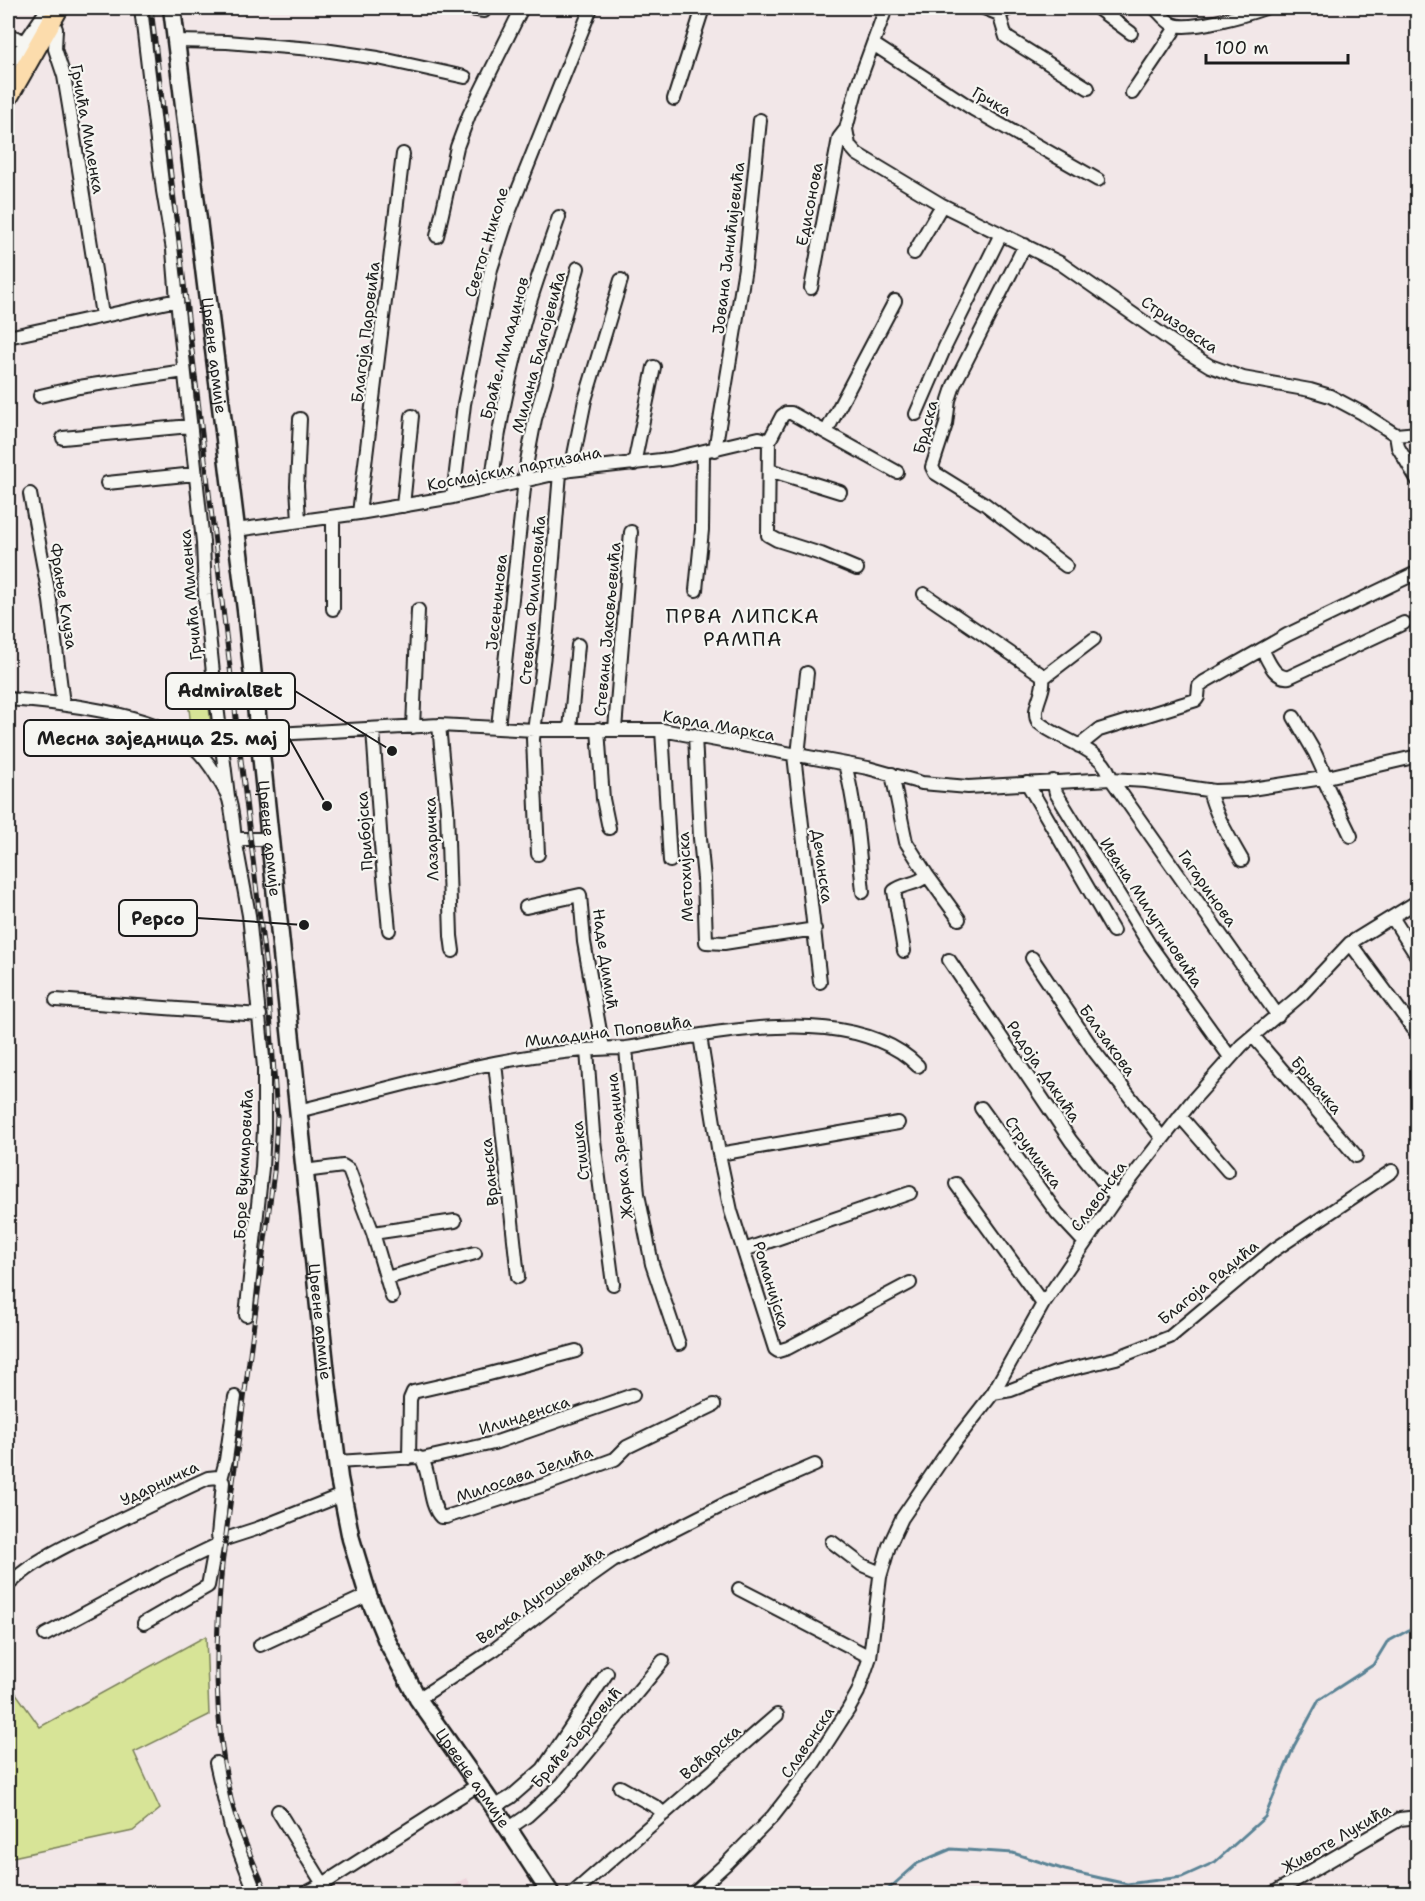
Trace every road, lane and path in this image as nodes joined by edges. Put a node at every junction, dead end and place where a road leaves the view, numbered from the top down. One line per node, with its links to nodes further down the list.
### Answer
1 (141, 8): 40 (street, Грчића Миленка)
2 (172, 8): 19 (main road, Црвене армије)
3 (464, 8): 12 (street)
4 (522, 8): 34 (street)
5 (591, 8): 68 (street, Светог Николе)
6 (703, 8): 26 (street)
7 (886, 8): 20 (street)
8 (984, 8): 13 (street)
9 (1097, 8): 16 (street)
10 (1155, 8): 15 (street)
11 (1265, 8): 15 (street)
12 (484, 11)
13 (1004, 11): 23 (street)
14 (53, 12): 18 (street); 25 (main road); 42 (street, Грчића Миленка)
15 (1175, 26): 24 (street)
16 (1131, 33)
17 (8, 37): 18 (street)
18 (24, 41): 21 (street)
19 (176, 41): 22 (street); 73 (main road, Црвене армије)
20 (873, 44): 28 (street); 30 (street, Грчка)
21 (8, 67)
22 (465, 77)
23 (1088, 88)
24 (1132, 93)
25 (8, 98)
26 (674, 99)
27 (760, 120): 56 (street, Јована Јанићијевића)
28 (846, 129): 31 (street, Стризовска); 39 (street, Едисонова)
29 (404, 154): 70 (street, Благоја Паровића)
30 (1098, 180)
31 (942, 205): 33 (street, Стризовска); 36 (street)
32 (559, 217): 65 (street, Браће Миладинов)
33 (1001, 234): 35 (street, Стризовска); 47 (street)
34 (437, 236)
35 (1024, 245): 53 (street, Стризовска); 75 (street, Брдска)
36 (914, 253)
37 (578, 268): 62 (street, Милана Благојевића)
38 (621, 280): 59 (street, Стевана Филиповића)
39 (811, 288)
40 (177, 300): 42 (street); 45 (street, Грчића Миленка)
41 (895, 301): 51 (street)
42 (102, 315): 43 (street)
43 (8, 337)
44 (654, 367): 57 (street)
45 (184, 371): 46 (street); 50 (street, Грчића Миленка)
46 (40, 396)
47 (916, 414)
48 (412, 416): 69 (street, Космајских партизана)
49 (300, 419): 72 (street)
50 (190, 426): 54 (street); 61 (street, Грчића Миленка)
51 (826, 432): 55 (street); 60 (street)
52 (1418, 433): 53 (street)
53 (1396, 435): 63 (street)
54 (63, 438)
55 (770, 441): 56 (street, Космајских партизана); 58 (street)
56 (709, 451): 57 (street, Космајских партизана); 78 (street)
57 (634, 464): 59 (street, Космајских партизана)
58 (769, 470): 66 (street); 76 (street)
59 (565, 471): 62 (street, Космајских партизана); 98 (street, Стевана Филиповића)
60 (897, 472)
61 (195, 474): 64 (street); 112 (street, Грчића Миленка)
62 (525, 481): 65 (street, Космајских партизана); 93 (street, Јесењинова)
63 (1418, 482)
64 (107, 483)
65 (491, 489): 68 (street, Космајских партизана)
66 (840, 492)
67 (30, 494): 89 (street, Фрање Клуза)
68 (453, 497): 69 (street, Космајских партизана)
69 (403, 506): 70 (street, Космајских партизана)
70 (359, 513): 71 (street, Космајских партизана)
71 (333, 517): 72 (street, Космајских партизана); 80 (street)
72 (299, 521): 73 (street, Космајских партизана)
73 (236, 530): 100 (main road, Црвене армије)
74 (632, 532): 97 (street, Стевана Јаковљевића)
75 (1066, 566)
76 (857, 569)
77 (1418, 572): 85 (street)
78 (696, 590)
79 (924, 594): 87 (street)
80 (333, 609)
81 (418, 610): 92 (street)
82 (1404, 622): 85 (street)
83 (1094, 639): 87 (street)
84 (578, 645): 95 (street)
85 (1262, 649): 102 (street)
86 (807, 673): 103 (street, Карла Маркса)
87 (1044, 678): 102 (street, Гагаринова)
88 (8, 699): 89 (street)
89 (63, 704): 112 (street)
90 (1294, 717): 107 (street)
91 (439, 725): 92 (street, Карла Маркса); 93 (street, Карла Маркса); 130 (street, Лазаричка)
92 (413, 727): 94 (street, Карла Маркса)
93 (498, 727): 98 (street, Карла Маркса)
94 (373, 729): 100 (street, Карла Маркса); 127 (street, Прибојска)
95 (570, 729): 96 (street, Карла Маркса); 98 (street, Карла Маркса)
96 (598, 729): 97 (street, Карла Маркса); 113 (street)
97 (615, 729): 99 (street, Карла Маркса)
98 (535, 730): 117 (street, Стевана Филиповића)
99 (662, 730): 101 (street, Карла Маркса); 119 (street)
100 (258, 735): 115 (main road, Црвене армије)
101 (695, 735): 103 (street, Карла Маркса); 126 (street, Метохијска)
102 (1079, 746): 108 (street, Гагаринова)
103 (796, 755): 105 (street, Карла Маркса); 126 (street, Дечанска)
104 (1418, 756): 107 (street, Карла Маркса)
105 (845, 764): 106 (street, Карла Маркса); 121 (street)
106 (892, 774): 110 (street, Карла Маркса); 120 (street)
107 (1324, 778): 111 (street, Карла Маркса); 114 (street)
108 (1111, 779): 109 (street, Карла Маркса); 111 (street, Карла Маркса); 138 (street, Гагаринова)
109 (1053, 781): 110 (street, Карла Маркса); 145 (street, Ивана Милутиновића)
110 (1027, 783): 128 (street)
111 (1209, 790): 118 (street)
112 (228, 796): 116 (street)
113 (609, 828)
114 (1351, 836)
115 (269, 839): 116 (street); 149 (main road, Црвене армије)
116 (235, 840): 137 (street, Боре Вукмировића)
117 (538, 854)
118 (1242, 860)
119 (670, 861)
120 (927, 875): 125 (street); 131 (street)
121 (862, 892)
122 (1418, 901): 124 (street, Славонска)
123 (526, 907): 142 (street, Наде Димић)
124 (1392, 917): 129 (street, Славонска); 133 (street)
125 (959, 919)
126 (815, 929): 135 (street, Дечанска)
127 (389, 930)
128 (1113, 931)
129 (1350, 943): 138 (street, Славонска); 139 (street)
130 (453, 951)
131 (904, 951)
132 (1032, 958): 152 (street, Балзакова)
133 (1418, 958)
134 (949, 960): 160 (street, Радоја Дакића)
135 (820, 982)
136 (56, 1000): 137 (street)
137 (260, 1015): 172 (street, Боре Вукмировића)
138 (1278, 1016): 141 (street, Славонска)
139 (1418, 1035)
140 (700, 1036): 143 (street, Миладина Поповића); 147 (street, Миладина Поповића); 153 (street, Романијска)
141 (1253, 1036): 145 (street, Славонска); 154 (street, Брњачка)
142 (603, 1048): 143 (street, Миладина Поповића); 144 (street, Миладина Поповића)
143 (626, 1048): 173 (street, Жарка Зрењанина)
144 (587, 1050): 146 (street, Миладина Поповића); 169 (street, Стишка)
145 (1230, 1056): 150 (street, Славонска)
146 (495, 1063): 149 (street, Миладина Поповића); 166 (street, Врањска)
147 (918, 1066)
148 (981, 1108): 163 (street, Струмичка)
149 (298, 1111): 155 (main road, Црвене армије)
150 (1180, 1116): 152 (street, Славонска); 156 (street)
151 (898, 1123): 153 (street)
152 (1162, 1138): 160 (street, Славонска)
153 (719, 1154): 164 (street, Романијска)
154 (1356, 1156)
155 (304, 1171): 162 (street); 181 (main road, Црвене армије)
156 (1228, 1171)
157 (1392, 1171): 175 (street, Благоја Радића)
158 (956, 1184): 171 (street)
159 (910, 1193): 164 (street)
160 (1116, 1198): 163 (street, Славонска)
161 (455, 1221): 162 (street)
162 (373, 1233): 167 (street)
163 (1084, 1242): 171 (street, Славонска)
164 (744, 1250): 168 (street, Романијска)
165 (475, 1253): 167 (street)
166 (518, 1277)
167 (387, 1278): 170 (street)
168 (910, 1283)
169 (614, 1284)
170 (392, 1297)
171 (1043, 1304): 175 (street, Славонска)
172 (246, 1315)
173 (679, 1344)
174 (576, 1351): 179 (street)
175 (993, 1393): 187 (street, Славонска)
176 (633, 1395): 180 (street, Илинденска)
177 (235, 1397): 183 (street)
178 (714, 1405): 180 (street, Милосава Јелића)
179 (409, 1458): 180 (street); 181 (street)
180 (422, 1459)
181 (337, 1462): 184 (main road, Црвене армије)
182 (815, 1465): 197 (street, Вељка Дугошевића)
183 (220, 1479): 185 (street, Ударничка); 188 (street, Ударничка)
184 (342, 1496): 185 (street); 190 (main road, Црвене армије)
185 (218, 1542): 191 (street); 192 (street)
186 (832, 1542): 187 (street)
187 (881, 1573): 194 (street, Славонска)
188 (8, 1585)
189 (739, 1588): 194 (street)
190 (368, 1595): 193 (street); 197 (main road, Црвене армије)
191 (144, 1623)
192 (45, 1635)
193 (260, 1645)
194 (870, 1657): 212 (street, Славонска)
195 (663, 1661): 206 (street, Браће Јерковић)
196 (607, 1673): 202 (street)
197 (418, 1699): 200 (main road, Црвене армије)
198 (777, 1715): 204 (street, Воћарска)
199 (216, 1763): 208 (street)
200 (478, 1785): 202 (main road, Црвене армије); 207 (street)
201 (620, 1787): 204 (street)
202 (494, 1807): 206 (main road, Црвене армије)
203 (278, 1811): 207 (street)
204 (664, 1814): 211 (street, Воћарска)
205 (1418, 1817): 213 (street, Животе Лукића)
206 (508, 1829): 210 (main road, Црвене армије)
207 (323, 1884): 209 (street)
208 (256, 1893)
209 (304, 1893)
210 (551, 1893)
211 (572, 1893)
212 (693, 1893)
213 (1272, 1893)

